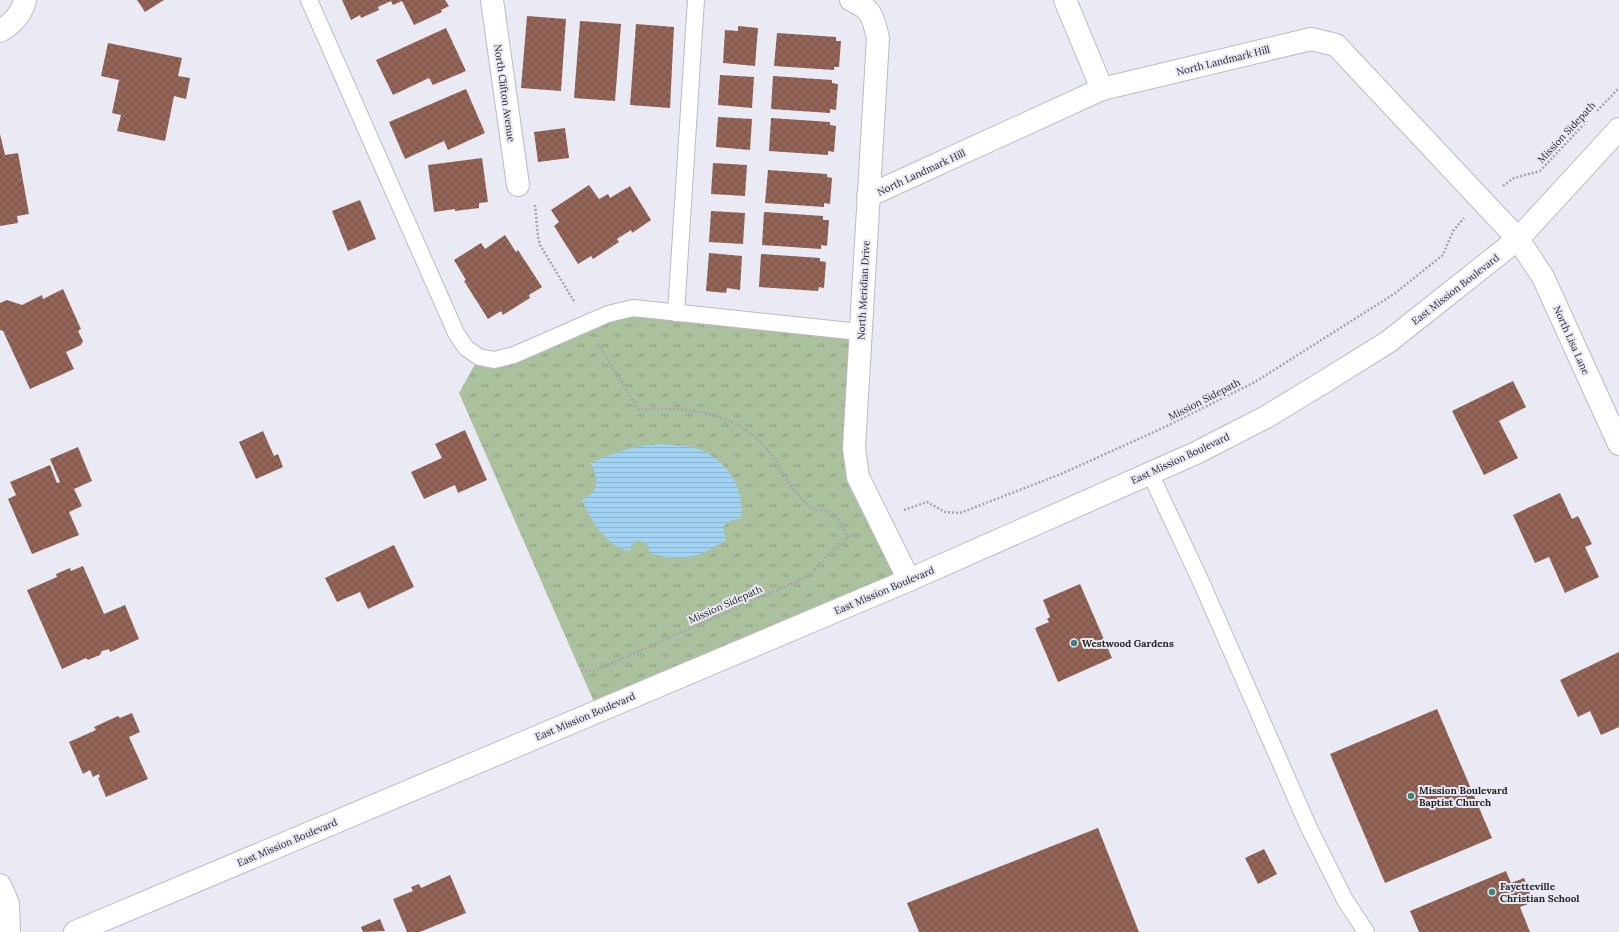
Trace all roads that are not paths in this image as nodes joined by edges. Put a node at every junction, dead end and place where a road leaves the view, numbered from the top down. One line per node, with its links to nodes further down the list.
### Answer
1 (25, 0): 7 (street)
2 (309, 0): 13 (lane)
3 (492, 0): 10 (street, North Clifton Avenue)
4 (696, 0): 13 (lane)
5 (851, 0): 11 (street, North Meridian Drive)
6 (1066, 0): 8 (street)
7 (0, 31)
8 (1102, 89): 11 (street, North Landmark Hill); 12 (street, North Landmark Hill)
9 (1619, 129): 12 (street, East Mission Boulevard)
10 (518, 185)
11 (868, 196): 14 (street, North Meridian Drive)
12 (1518, 239): 15 (street, North Lisa Lane); 16 (street, East Mission Boulevard)
13 (676, 313): 14 (lane)
14 (860, 332): 17 (street, North Meridian Drive)
15 (1619, 444)
16 (1150, 473): 17 (street, East Mission Boulevard); 21 (lane)
17 (908, 580): 20 (street, East Mission Boulevard)
18 (0, 885): 19 (street)
19 (9, 932)
20 (75, 932)
21 (1366, 932)

